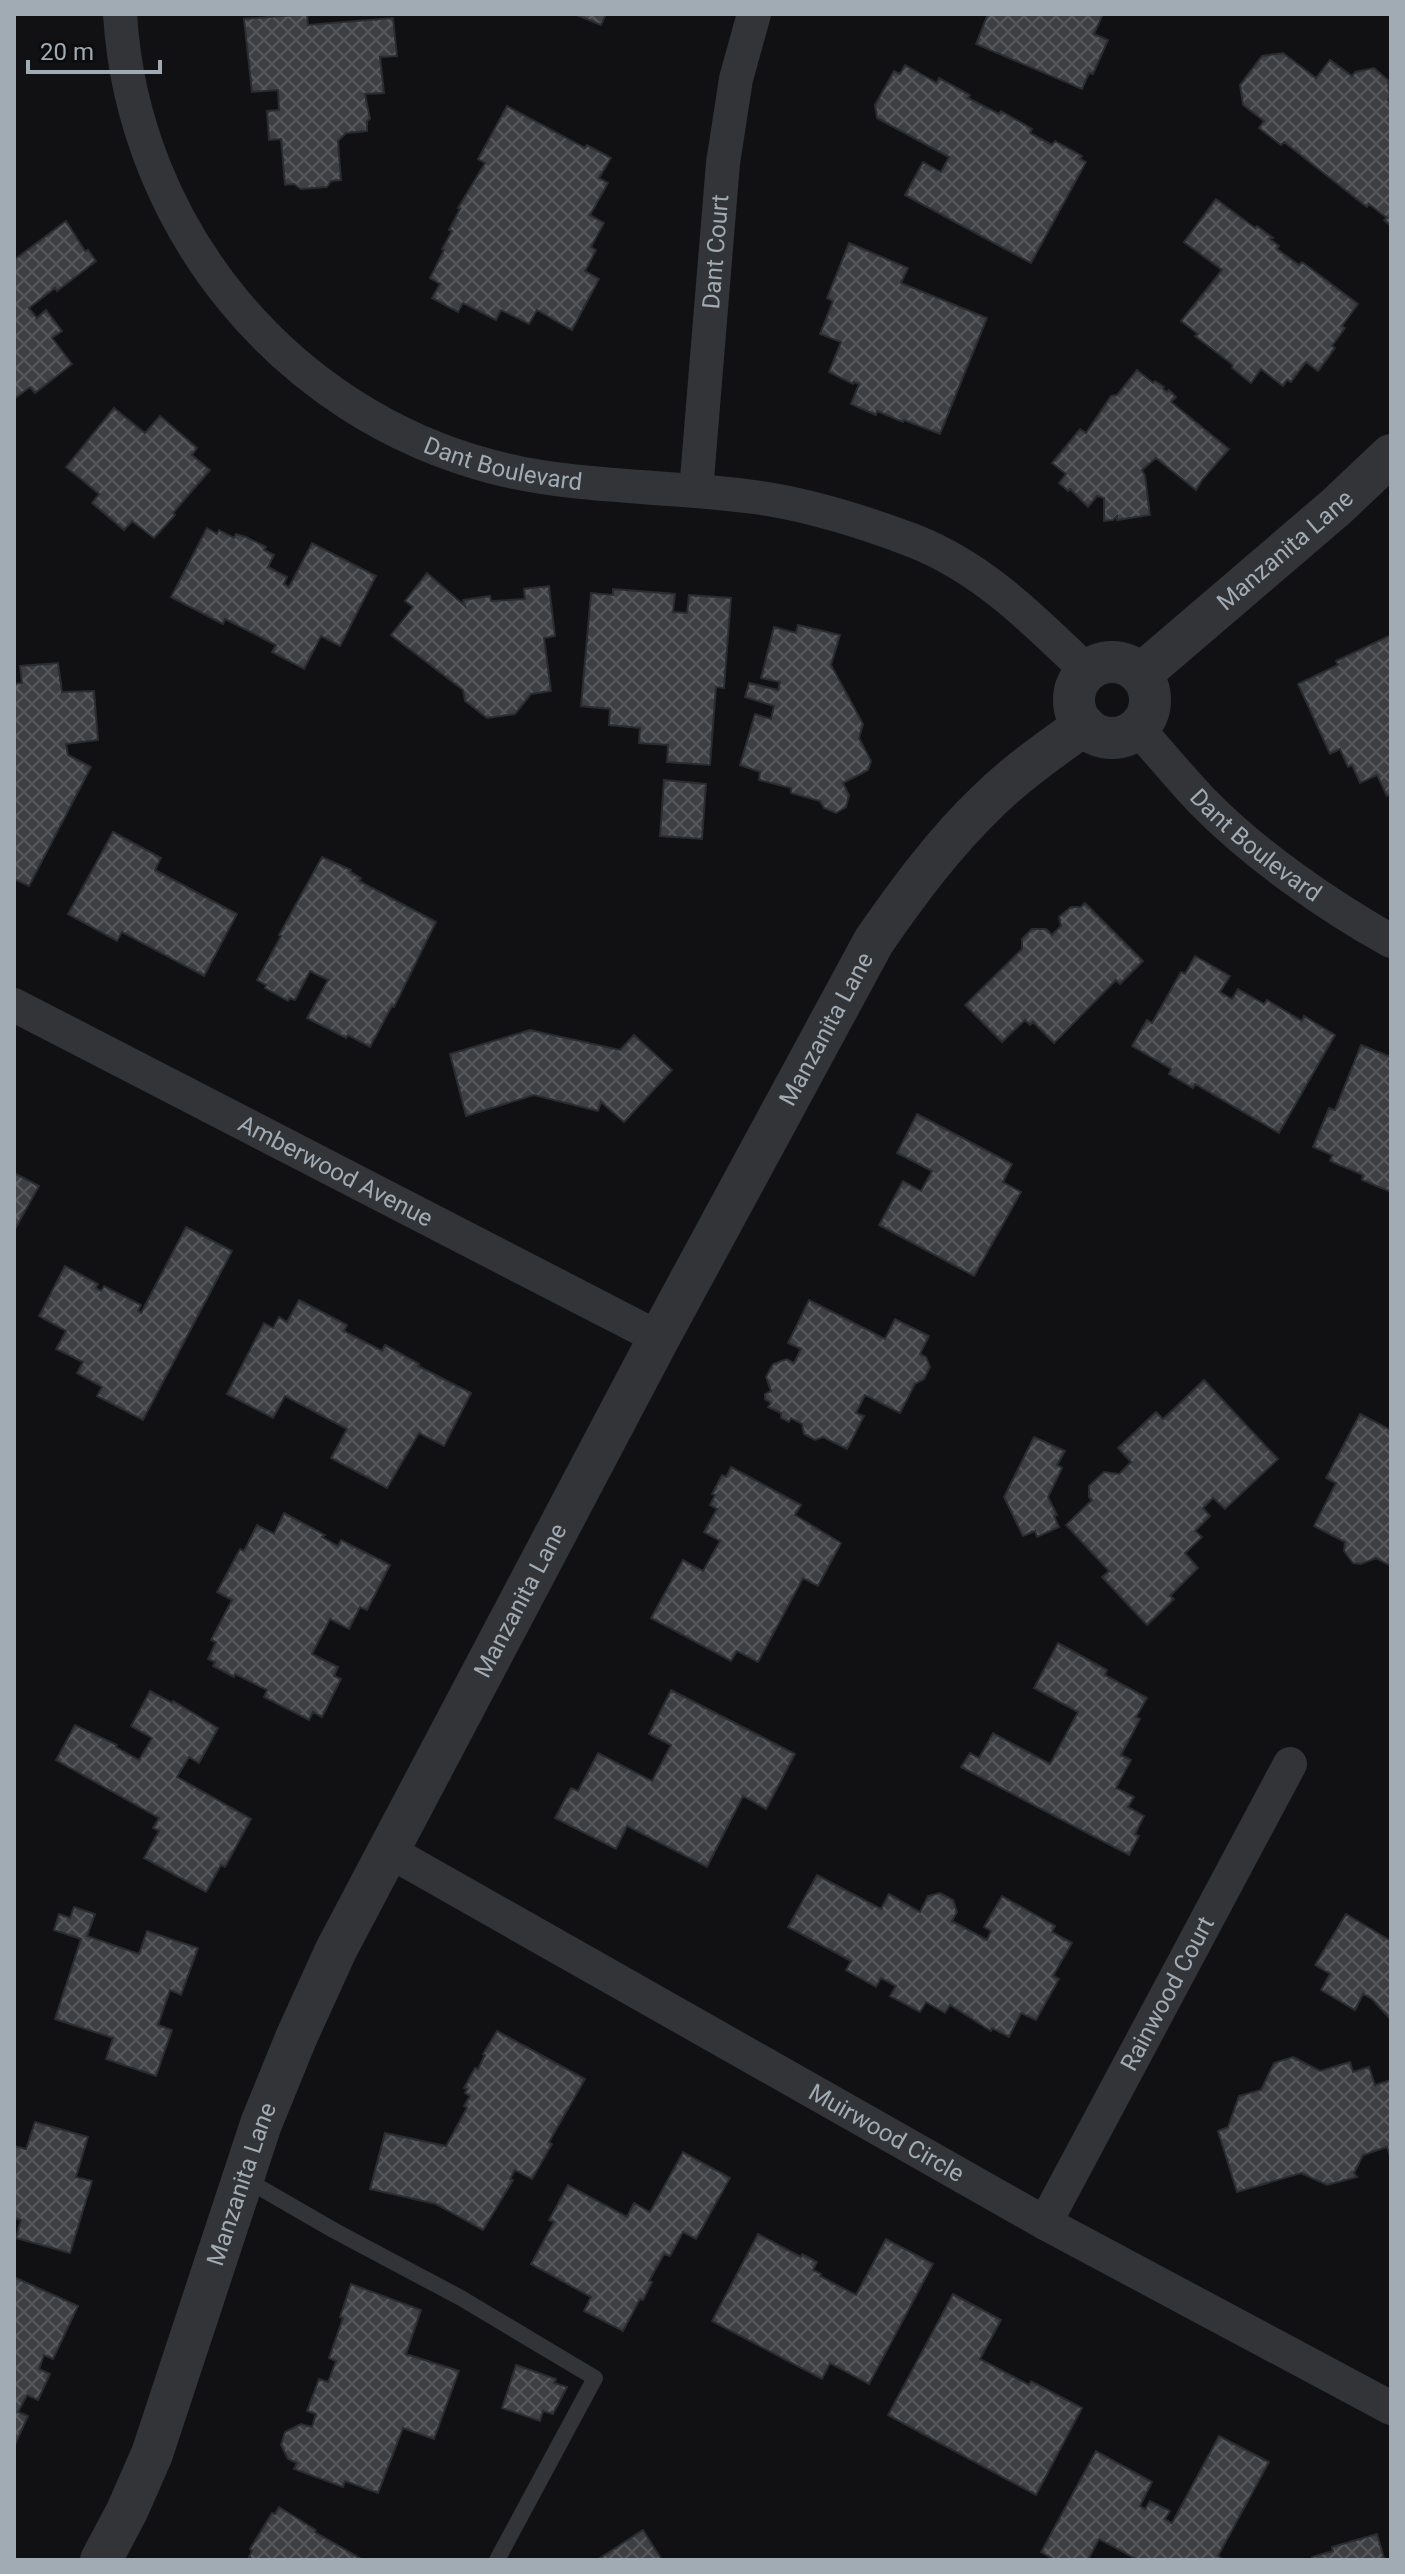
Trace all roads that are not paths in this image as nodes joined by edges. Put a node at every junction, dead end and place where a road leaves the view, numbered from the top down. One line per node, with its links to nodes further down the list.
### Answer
1 (120, 14): 4 (street, Dant Boulevard)
2 (754, 14): 4 (street, Dant Court)
3 (1391, 455): 6 (street, Manzanita Lane)
4 (696, 491): 5 (street, Dant Boulevard)
5 (1087, 671): 6 (street); 7 (street)
6 (1141, 674): 8 (street)
7 (1084, 725): 8 (street); 11 (street, Manzanita Lane)
8 (1138, 729): 9 (street, Dant Boulevard)
9 (1391, 941)
10 (14, 1005): 11 (street, Amberwood Avenue)
11 (659, 1338): 13 (street, Manzanita Lane)
12 (1290, 1764): 15 (street, Rainwood Court)
13 (387, 1850): 14 (street, Manzanita Lane); 15 (street, Muirwood Circle)
14 (242, 2178): 17 (street, Manzanita Lane); 18 (lane)
15 (1045, 2223): 16 (street, Muirwood Circle)
16 (1391, 2408)
17 (101, 2560)
18 (497, 2560)

